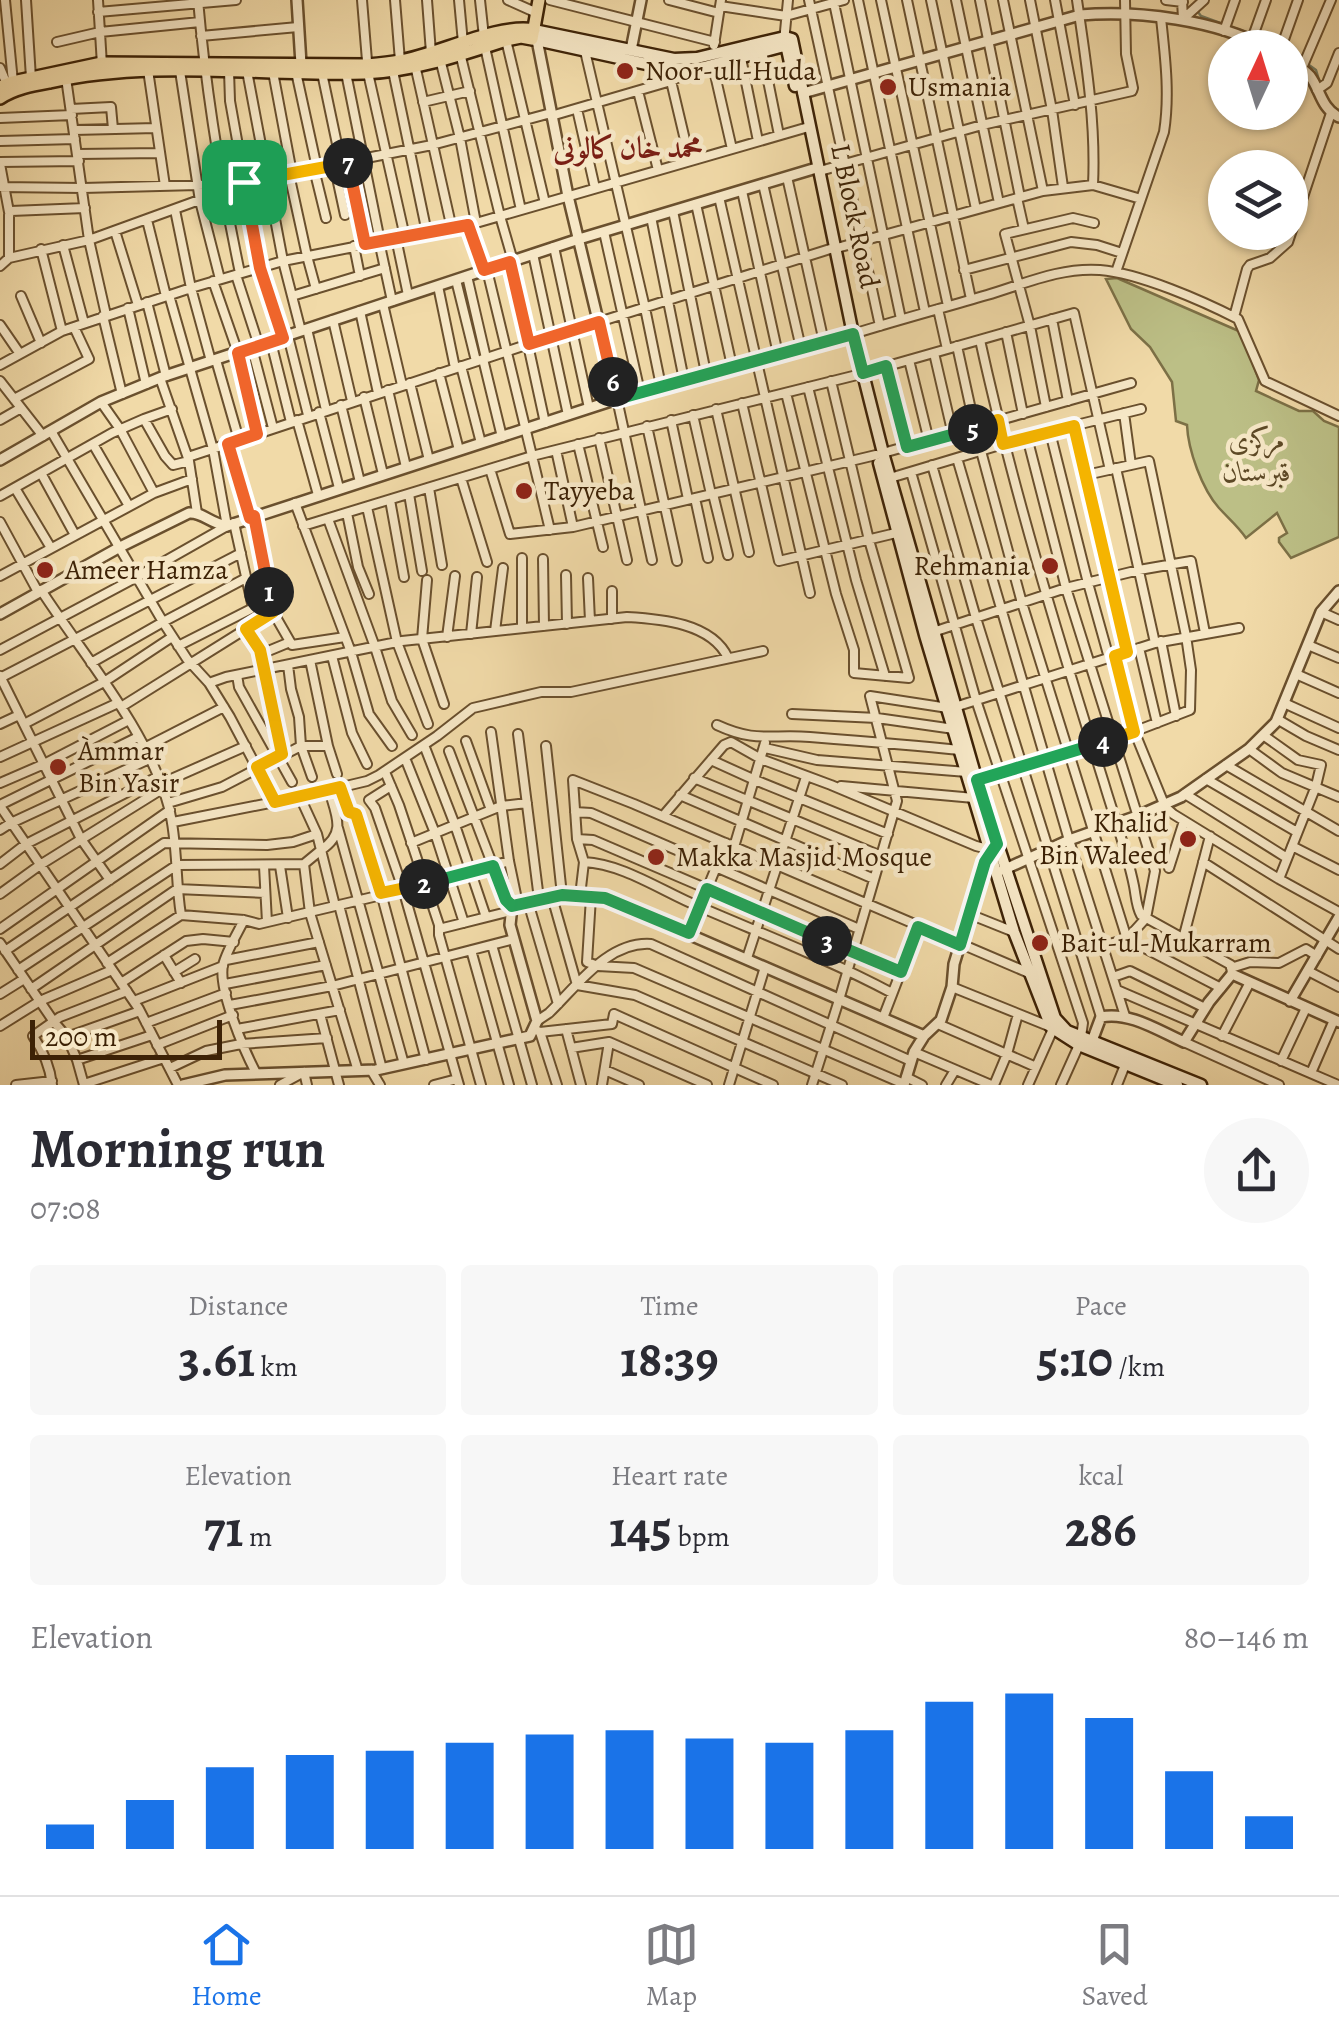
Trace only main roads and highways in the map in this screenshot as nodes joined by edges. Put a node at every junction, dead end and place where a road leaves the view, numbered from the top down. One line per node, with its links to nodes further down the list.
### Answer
1 (534, 6): 2 (main road)
2 (531, 35): 3 (main road); 3 (main road); 5 (main road); 5 (main road)
3 (484, 42): 6 (main road)
4 (784, 42): 5 (main road); 5 (main road); 13 (main road, L Block Road); 13 (main road, L Block Road)
5 (714, 54)
6 (436, 56): 8 (main road); 8 (main road)
7 (204, 66): 9 (main road); 9 (main road); 10 (main road); 10 (main road)
8 (396, 66): 11 (main road)
9 (103, 68): 12 (main road); 12 (main road)
10 (298, 68): 11 (main road); 11 (main road)
11 (368, 69)
12 (6, 88)
13 (816, 170): 14 (main road, L Block Road)
14 (880, 454): 15 (main road, L Block Road); 15 (main road, L Block Road)
15 (929, 633): 16 (main road, L Block Road)
16 (951, 708): 17 (main road, L Block Road); 17 (main road, L Block Road)
17 (971, 779): 18 (main road, L Block Road); 18 (main road, L Block Road)
18 (992, 848): 19 (main road, L Block Road)
19 (1000, 871): 20 (main road, L Block Road); 20 (main road, L Block Road)
20 (1084, 1041): 21 (main road, L Block Road); 22 (main road, L Block Road)
21 (1177, 1085)
22 (1201, 1085)

